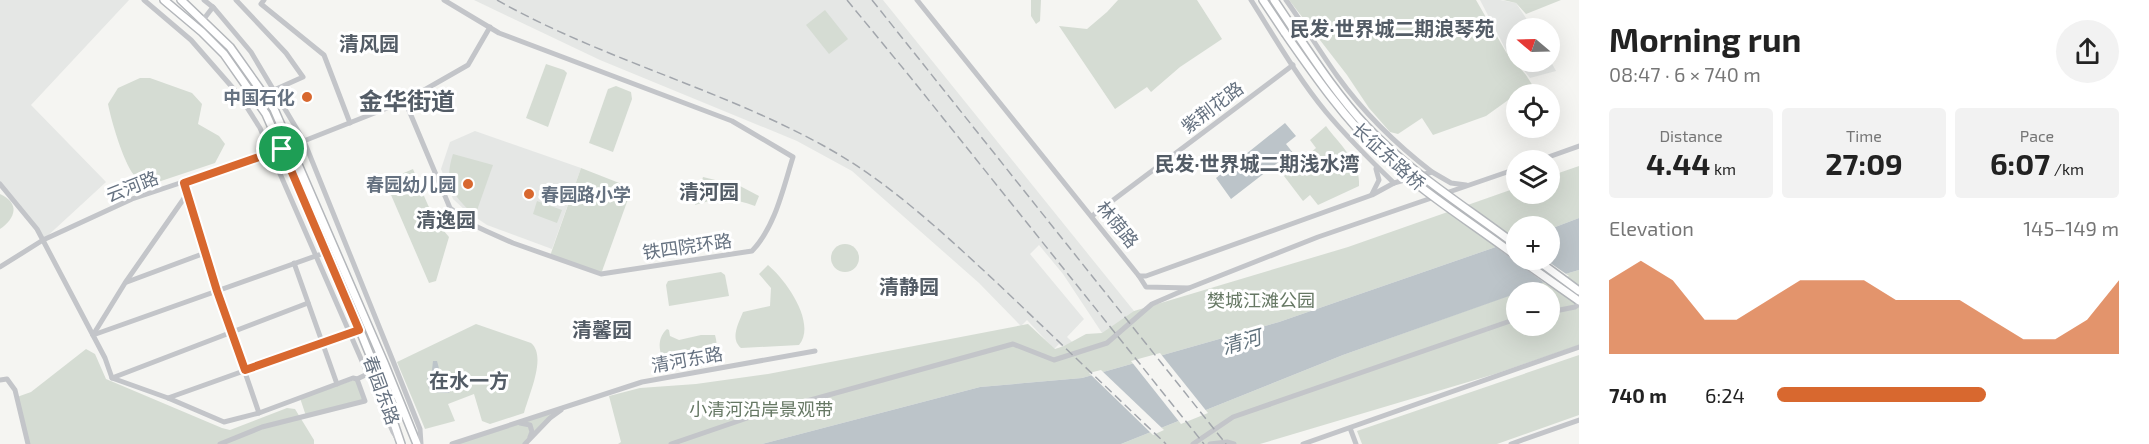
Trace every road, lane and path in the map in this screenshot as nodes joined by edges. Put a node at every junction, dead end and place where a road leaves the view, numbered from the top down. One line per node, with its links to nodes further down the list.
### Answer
1 (144, 0): 17 (street)
2 (164, 0): 16 (main road, 春园东路)
3 (182, 0): 14 (main road, 春园东路)
4 (204, 0): 13 (street)
5 (236, 0): 19 (street)
6 (264, 0): 21 (street)
7 (444, 0): 15 (street, 铁四院环路)
8 (917, 0): 37 (street, 林荫路)
9 (1251, 0): 18 (street)
10 (1263, 0): 40 (main road, 长征东路桥, bridge)
11 (1274, 0): 38 (main road, 长征东路桥, bridge)
12 (1286, 0): 29 (street)
13 (213, 7): 14 (street); 19 (street)
14 (203, 20): 23 (main road, 春园东路)
15 (490, 27): 20 (street); 20 (street, 铁四院环路)
16 (202, 32): 17 (street); 25 (main road, 春园东路)
17 (191, 40): 26 (street)
18 (1293, 65): 28 (street); 37 (street, 紫荆花路)
19 (274, 90): 22 (street)
20 (405, 100): 21 (street)
21 (350, 123): 22 (street)
22 (304, 141): 23 (street); 83 (street)
23 (291, 146): 83 (main road, 春园东路)
24 (1579, 146): 27 (street)
25 (282, 149): 26 (street, 云河路); 41 (main road, 春园东路)
26 (272, 152): 31 (street, 云河路); 43 (street)
27 (1560, 153)
28 (1371, 161): 32 (street); 36 (street)
29 (1432, 172): 32 (street, 林荫路); 33 (street)
30 (1506, 173): 33 (street)
31 (184, 183): 35 (street); 39 (street, 云河路)
32 (1394, 183): 36 (street, 林荫路)
33 (1477, 183): 50 (street)
34 (0, 184): 39 (street)
35 (187, 194): 42 (street); 49 (street)
36 (1372, 195): 48 (street, 林荫路)
37 (1092, 216): 48 (street, 林荫路)
38 (1506, 238)
39 (43, 240): 45 (street, 云河路); 62 (street)
40 (1506, 249)
41 (327, 252): 43 (street); 53 (main road, 春园东路)
42 (205, 253): 49 (street); 51 (street)
43 (316, 256): 44 (street); 54 (street)
44 (294, 263): 51 (street); 55 (street)
45 (0, 267)
46 (1534, 270): 56 (main road)
47 (1551, 270): 52 (main road)
48 (1139, 276): 50 (street)
49 (125, 283): 62 (street)
50 (1189, 288): 85 (street)
51 (217, 291): 60 (street); 62 (street)
52 (1579, 291)
53 (346, 297): 54 (street); 59 (main road, 春园东路)
54 (335, 302): 61 (street)
55 (308, 303): 60 (street); 63 (street)
56 (1579, 303): 57 (street)
57 (1560, 310)
58 (1506, 322): 86 (street)
59 (359, 330): 61 (street); 67 (main road, 春园东路)
60 (231, 332): 66 (street); 69 (street)
61 (348, 334): 63 (street); 68 (street)
62 (93, 335): 69 (street)
63 (323, 343): 66 (street); 72 (street)
64 (1579, 347): 78 (street)
65 (815, 351): 74 (street, 清河东路)
66 (245, 370): 73 (street); 75 (street)
67 (376, 370): 68 (street); 82 (main road, 春园东路)
68 (367, 375): 70 (street); 82 (street)
69 (112, 378): 73 (street)
70 (357, 379): 72 (street); 81 (street)
71 (0, 380): 80 (street)
72 (337, 384): 75 (street)
73 (168, 398): 75 (street)
74 (566, 406): 77 (street, 清河东路); 79 (street, 清河东路)
75 (260, 412)
76 (1579, 420): 91 (street)
77 (517, 423): 79 (street); 84 (street, 清河东路)
78 (1350, 428): 89 (street); 90 (street)
79 (527, 441)
80 (28, 444)
81 (220, 444)
82 (401, 444)
83 (419, 444)
84 (452, 444)
85 (671, 444)
86 (1193, 444)
87 (1210, 444): 88 (street)
88 (1234, 444)
89 (1303, 444)
90 (1356, 444)
91 (1511, 444)

